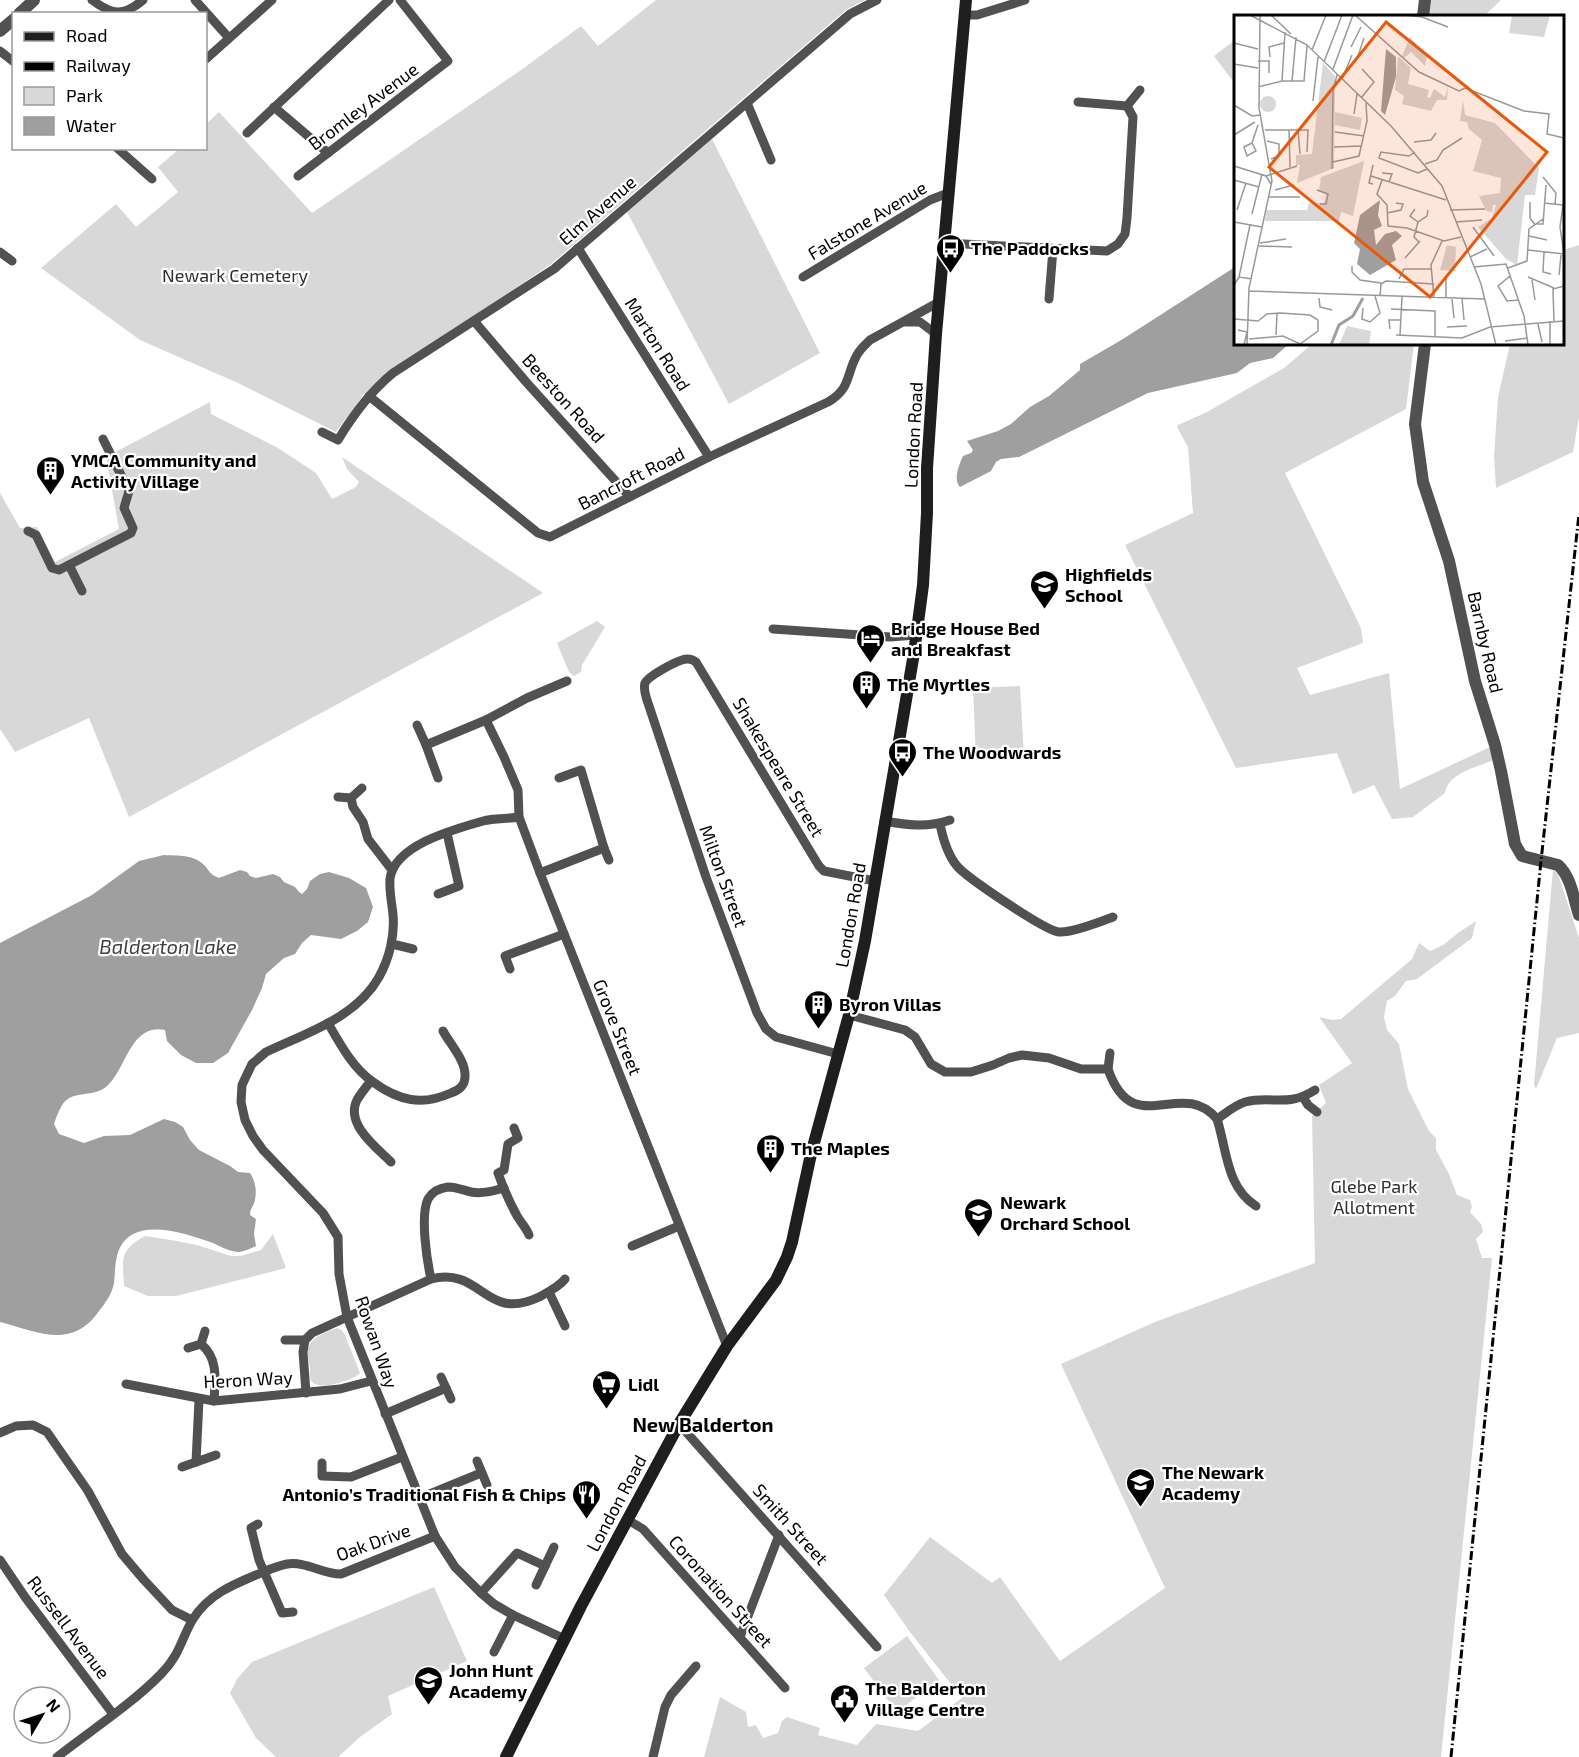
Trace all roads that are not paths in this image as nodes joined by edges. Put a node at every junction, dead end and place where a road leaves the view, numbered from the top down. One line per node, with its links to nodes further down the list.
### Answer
1 (34, 0): 12 (street)
2 (92, 0): 3 (street)
3 (143, 0)
4 (195, 0): 13 (street)
5 (272, 0): 19 (street)
6 (390, 0): 27 (street)
7 (400, 0): 30 (street, Bromley Avenue)
8 (877, 0): 25 (street, Elm Avenue)
9 (966, 0): 15 (main road, London Road)
10 (1025, 0): 15 (street)
11 (1425, 0): 16 (street)
12 (21, 12)
13 (206, 12)
14 (207, 13): 19 (street)
15 (964, 15): 34 (main road, London Road)
16 (1423, 15)
17 (12, 21): 18 (street)
18 (0, 31)
19 (229, 38): 21 (street)
20 (0, 51): 22 (street)
21 (207, 58)
22 (12, 60)
23 (1140, 90): 26 (street)
24 (1078, 102): 26 (street)
25 (747, 103): 31 (street); 36 (street, Elm Avenue)
26 (1127, 106): 37 (street)
27 (274, 107): 28 (street); 30 (street)
28 (247, 133)
29 (119, 150): 33 (street)
30 (328, 153): 32 (street, Bromley Avenue)
31 (771, 160)
32 (298, 176)
33 (152, 179)
34 (948, 193): 35 (main road, London Road); 40 (street, Falstone Avenue)
35 (944, 243): 37 (street); 42 (main road, London Road)
36 (578, 248): 43 (street, Elm Avenue); 50 (street, Marton Road)
37 (1053, 249): 41 (street)
38 (0, 252): 39 (street)
39 (12, 261)
40 (803, 278)
41 (1049, 299)
42 (939, 302): 44 (street, Bancroft Road); 45 (main road, London Road)
43 (474, 321): 47 (street, Elm Avenue); 51 (street, Beeston Road)
44 (906, 322): 45 (street); 50 (street, Bancroft Road)
45 (936, 334): 56 (main road, London Road)
46 (1425, 345): 76 (street, Barnby Road)
47 (369, 396): 48 (street, Elm Avenue); 51 (street, Bancroft Road)
48 (322, 432)
49 (103, 439): 53 (street)
50 (710, 457): 51 (street, Bancroft Road)
51 (630, 497)
52 (28, 531): 53 (street)
53 (69, 565): 54 (street)
54 (82, 591)
55 (773, 629): 56 (street)
56 (916, 635): 68 (main road, London Road)
57 (666, 668): 74 (street, Shakespeare Street); 88 (street, Milton Street)
58 (567, 681): 59 (street)
59 (486, 720): 61 (street); 67 (street, Grove Street)
60 (417, 725): 61 (street)
61 (426, 745): 62 (street)
62 (438, 778)
63 (559, 778): 70 (street)
64 (362, 788): 66 (street)
65 (338, 797): 66 (street)
66 (351, 798): 72 (street)
67 (519, 817): 69 (street); 73 (street, Grove Street)
68 (884, 821): 74 (main road, London Road); 77 (street)
69 (447, 833): 72 (street); 75 (street)
70 (604, 848): 71 (street); 73 (street)
71 (609, 860)
72 (392, 870): 79 (street, Rowan Way)
73 (540, 873): 78 (street, Grove Street)
74 (875, 881): 82 (main road, London Road)
75 (438, 894)
76 (1579, 915)
77 (1113, 917)
78 (564, 934): 81 (street); 99 (street, Grove Street)
79 (392, 944): 80 (street); 83 (street, Rowan Way)
80 (413, 949)
81 (510, 969)
82 (849, 1015): 88 (main road, London Road); 89 (street)
83 (328, 1023): 90 (street); 105 (street, Rowan Way)
84 (443, 1031): 85 (street)
85 (449, 1041): 86 (street); 90 (street)
86 (439, 1047)
87 (1110, 1053): 89 (street)
88 (838, 1054): 111 (main road, London Road)
89 (1108, 1069): 94 (street)
90 (371, 1081): 96 (street)
91 (1315, 1090): 92 (street)
92 (1303, 1097): 93 (street); 94 (street)
93 (1317, 1112)
94 (1217, 1119): 98 (street)
95 (514, 1128): 97 (street)
96 (386, 1160)
97 (504, 1188): 100 (street); 102 (street)
98 (1256, 1206)
99 (679, 1226): 101 (street); 111 (street, Grove Street)
100 (529, 1236)
101 (632, 1246)
102 (431, 1279): 104 (street); 105 (street)
103 (565, 1279): 104 (street)
104 (549, 1292): 106 (street)
105 (347, 1317): 109 (street); 114 (street, Rowan Way)
106 (565, 1326)
107 (205, 1331): 110 (street)
108 (285, 1340): 109 (street)
109 (305, 1340): 117 (street)
110 (201, 1344): 112 (street); 120 (street)
111 (727, 1346): 122 (main road, London Road)
112 (188, 1348)
113 (441, 1377): 116 (street)
114 (371, 1380): 117 (street, Heron Way); 121 (street, Rowan Way)
115 (126, 1383): 119 (street, Heron Way)
116 (446, 1389): 118 (street); 121 (street)
117 (306, 1393): 120 (street, Heron Way)
118 (451, 1399)
119 (199, 1400): 120 (street, Heron Way); 127 (street)
120 (214, 1401)
121 (385, 1414): 125 (street, Rowan Way)
122 (679, 1424): 133 (main road, London Road); 135 (street, Smith Street)
123 (0, 1433): 145 (street)
124 (216, 1455): 127 (street)
125 (402, 1457): 128 (street); 132 (street, Rowan Way)
126 (477, 1461): 130 (street)
127 (196, 1462): 129 (street)
128 (322, 1463)
129 (182, 1467)
130 (481, 1473): 131 (street); 132 (street)
131 (487, 1485)
132 (420, 1498): 136 (street, Rowan Way)
133 (628, 1520): 146 (street, Coronation Street); 147 (main road, London Road)
134 (250, 1526): 140 (street)
135 (779, 1535): 146 (street); 148 (street, Smith Street)
136 (435, 1536): 140 (street, Oak Drive); 142 (street, Rowan Way)
137 (554, 1547): 139 (street)
138 (0, 1560): 152 (street, Russell Avenue)
139 (545, 1566): 141 (street); 142 (street)
140 (264, 1571): 143 (street); 145 (street, Oak Drive)
141 (536, 1585)
142 (481, 1593): 144 (street, Rowan Way)
143 (293, 1612)
144 (513, 1615): 147 (street, Rowan Way); 149 (street)
145 (192, 1620): 152 (street)
146 (740, 1637): 151 (street, Coronation Street)
147 (565, 1639): 154 (main road, London Road)
148 (878, 1647)
149 (494, 1652)
150 (696, 1666): 155 (street)
151 (785, 1688)
152 (113, 1714): 153 (street)
153 (57, 1757)
154 (506, 1757)
155 (653, 1757)

